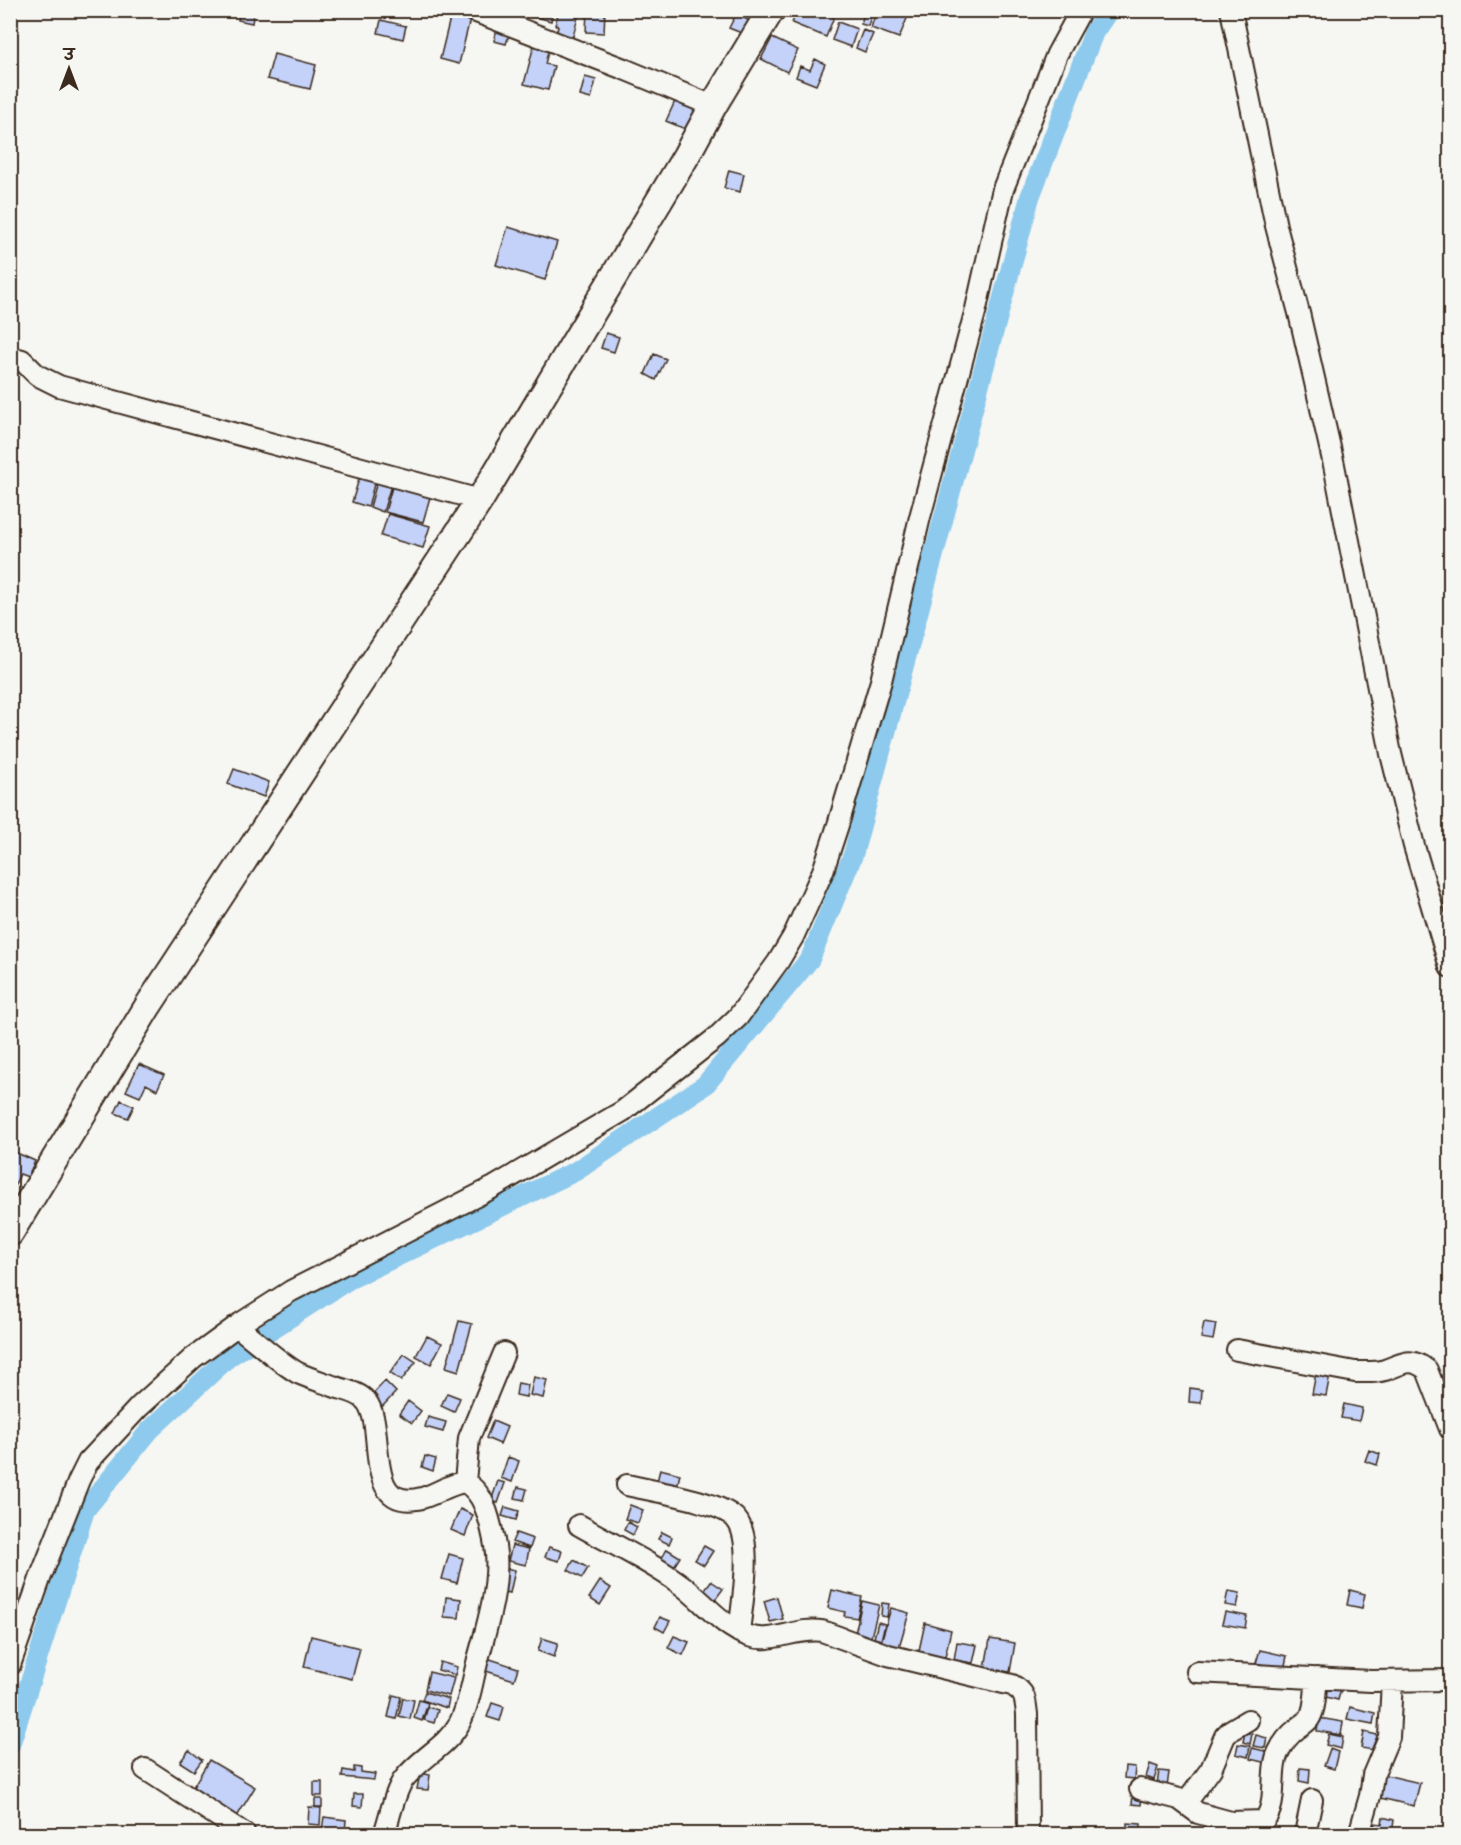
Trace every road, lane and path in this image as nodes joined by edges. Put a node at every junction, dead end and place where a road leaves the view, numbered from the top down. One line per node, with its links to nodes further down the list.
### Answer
1 (471, 10): 5 (street)
2 (771, 10): 5 (street)
3 (1080, 10): 10 (street)
4 (1231, 10): 8 (street)
5 (707, 116): 7 (street)
6 (10, 357): 7 (street)
7 (480, 500): 9 (street)
8 (1450, 967)
9 (10, 1233)
10 (239, 1329): 14 (street); 18 (street)
11 (1237, 1350): 13 (street)
12 (504, 1353): 14 (street)
13 (1450, 1429)
14 (465, 1482): 30 (street)
15 (627, 1485): 17 (street)
16 (579, 1525): 17 (street)
17 (739, 1632): 31 (street)
18 (10, 1665)
19 (1197, 1672): 20 (street)
20 (1317, 1678): 22 (street); 28 (street)
21 (1450, 1680): 22 (street)
22 (1392, 1681): 33 (street)
23 (1248, 1720): 27 (street)
24 (145, 1769): 29 (street)
25 (1140, 1789): 27 (street)
26 (1312, 1800): 32 (street)
27 (1186, 1803): 28 (street)
28 (1231, 1828)
29 (245, 1834)
30 (384, 1834)
31 (1028, 1834)
32 (1305, 1834)
33 (1359, 1834)

